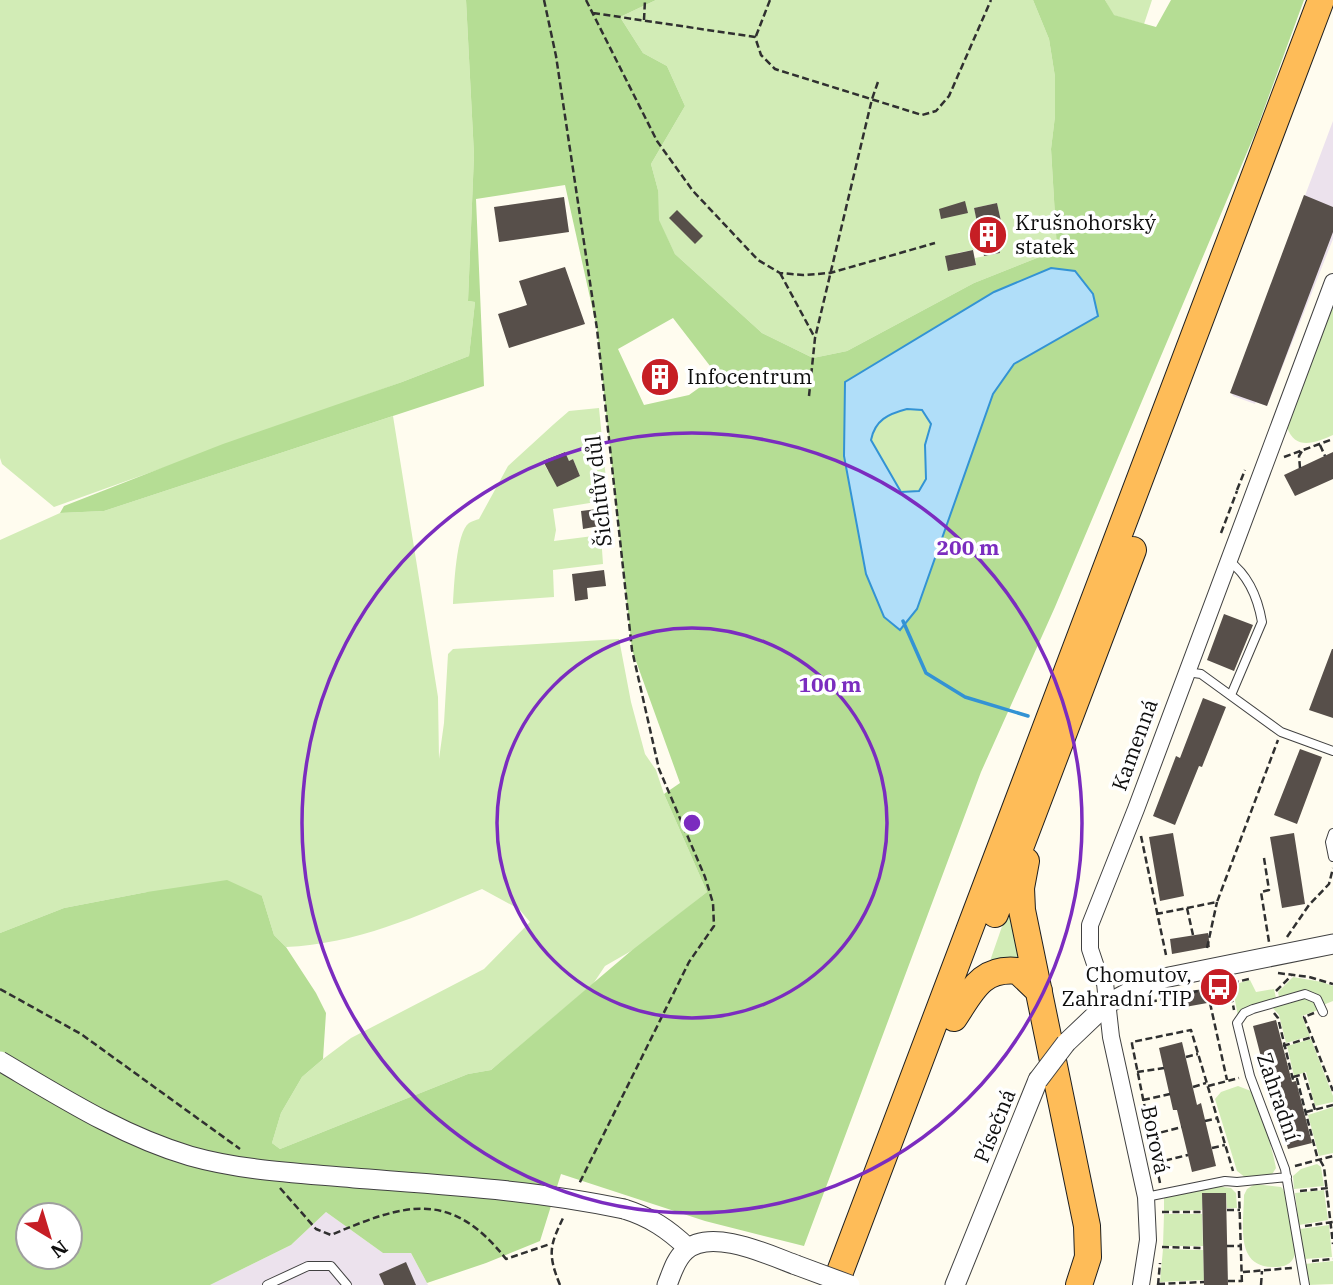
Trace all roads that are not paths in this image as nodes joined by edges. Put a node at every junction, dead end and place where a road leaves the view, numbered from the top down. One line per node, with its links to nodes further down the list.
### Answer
1 (1321, 0): 23 (highway)
2 (1333, 15): 8 (highway)
3 (1333, 282): 4 (street, Kamenná)
4 (1229, 561): 5 (street, Kamenná); 6 (lane)
5 (1187, 671): 6 (lane); 13 (street, Kamenná)
6 (1231, 695): 7 (lane)
7 (1333, 750)
8 (1035, 811): 12 (highway); 15 (highway)
9 (1333, 833): 10 (lane)
10 (1333, 858)
11 (1333, 944): 13 (street)
12 (1039, 991): 15 (highway); 26 (highway)
13 (1107, 1004): 18 (street, Borová); 25 (street, Písečná, bridge)
14 (1323, 1011): 17 (lane, Zahradní)
15 (954, 1018): 24 (highway)
16 (0, 1061): 19 (street, bridge)
17 (1286, 1173): 18 (lane); 28 (lane, Zahradní)
18 (1146, 1197): 27 (street, Borová)
19 (688, 1248): 22 (street); 24 (street, bridge)
20 (267, 1285): 21 (lane)
21 (347, 1285)
22 (667, 1285)
23 (835, 1285)
24 (852, 1285)
25 (955, 1285)
26 (1079, 1285)
27 (1141, 1285)
28 (1304, 1285)

